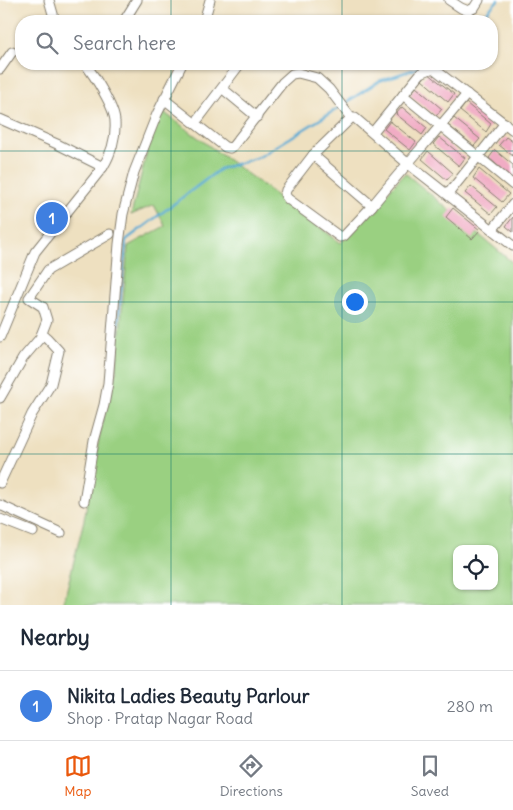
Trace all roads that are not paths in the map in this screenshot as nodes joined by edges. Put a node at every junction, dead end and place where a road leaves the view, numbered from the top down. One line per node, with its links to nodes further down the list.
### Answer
1 (49, 0): 6 (street)
2 (137, 0): 7 (street)
3 (210, 0): 8 (street)
4 (449, 0): 5 (street)
5 (479, 0)
6 (53, 15)
7 (128, 15)
8 (206, 15)
9 (12, 52): 10 (street)
10 (0, 69)
11 (90, 70): 17 (street)
12 (95, 70): 17 (street)
13 (179, 70): 21 (street)
14 (236, 70): 18 (street)
15 (428, 70): 20 (street)
16 (436, 70): 19 (street)
17 (93, 73): 33 (street)
18 (223, 88): 23 (street); 24 (street)
19 (466, 94): 26 (street); 27 (street)
20 (403, 95): 27 (street); 29 (street)
21 (164, 99): 23 (street); 45 (street)
22 (349, 116): 23 (street); 29 (street); 30 (street)
23 (257, 117)
24 (199, 118)
25 (0, 119): 33 (street)
26 (504, 123): 28 (street); 31 (street)
27 (441, 126): 31 (street); 32 (street)
28 (513, 130)
29 (373, 132): 32 (street)
30 (313, 155): 37 (street); 37 (street)
31 (478, 157): 34 (street); 35 (street)
32 (407, 163): 35 (street); 37 (street)
33 (103, 166): 42 (street)
34 (513, 185)
35 (448, 194): 38 (street)
36 (513, 204): 38 (street)
37 (372, 206)
38 (492, 229): 40 (street)
39 (110, 234): 41 (street)
40 (513, 246)
41 (42, 334): 43 (street); 44 (street)
42 (0, 337)
43 (0, 398)
44 (0, 483)
45 (84, 501)
46 (0, 505): 49 (street)
47 (0, 519): 48 (street)
48 (33, 532)
49 (61, 533)

